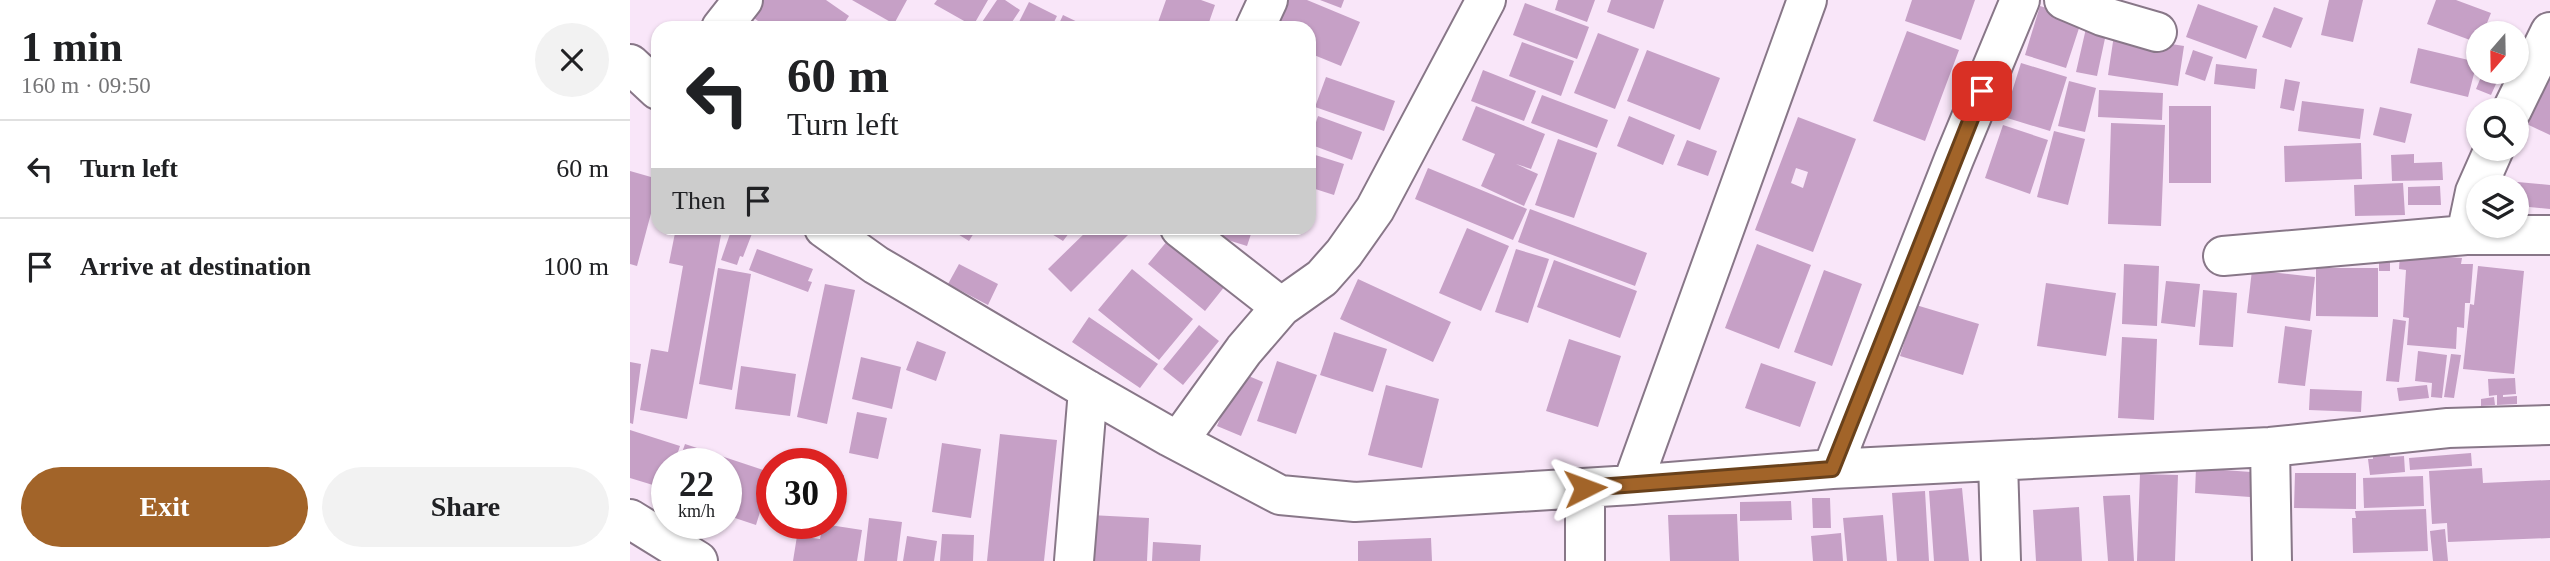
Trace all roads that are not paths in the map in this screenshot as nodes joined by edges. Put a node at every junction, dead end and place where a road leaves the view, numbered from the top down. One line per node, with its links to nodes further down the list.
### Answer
1 (743, 0): 7 (street)
2 (1268, 0): 8 (street)
3 (1486, 0): 20 (street)
4 (1807, 0): 27 (street)
5 (2020, 0): 26 (street)
6 (2064, 0): 9 (street)
7 (726, 21)
8 (1258, 21)
9 (2157, 32)
10 (2550, 32): 13 (street)
11 (630, 64): 12 (street)
12 (651, 84)
13 (2518, 98)
14 (834, 235): 21 (street)
15 (1189, 235): 20 (street)
16 (2466, 235): 19 (street)
17 (2529, 235): 18 (street)
18 (2550, 235)
19 (2223, 256)
20 (1281, 307): 23 (street)
21 (1088, 390): 23 (street); 31 (street)
22 (2550, 425): 24 (street)
23 (1179, 440): 28 (street)
24 (2270, 447): 25 (street); 34 (street)
25 (1998, 462): 26 (street); 33 (street)
26 (1832, 469): 27 (street)
27 (1632, 485): 28 (street)
28 (1585, 488): 32 (street)
29 (630, 519): 30 (street)
30 (698, 561)
31 (1074, 561)
32 (1585, 561)
33 (2001, 561)
34 (2272, 561)

